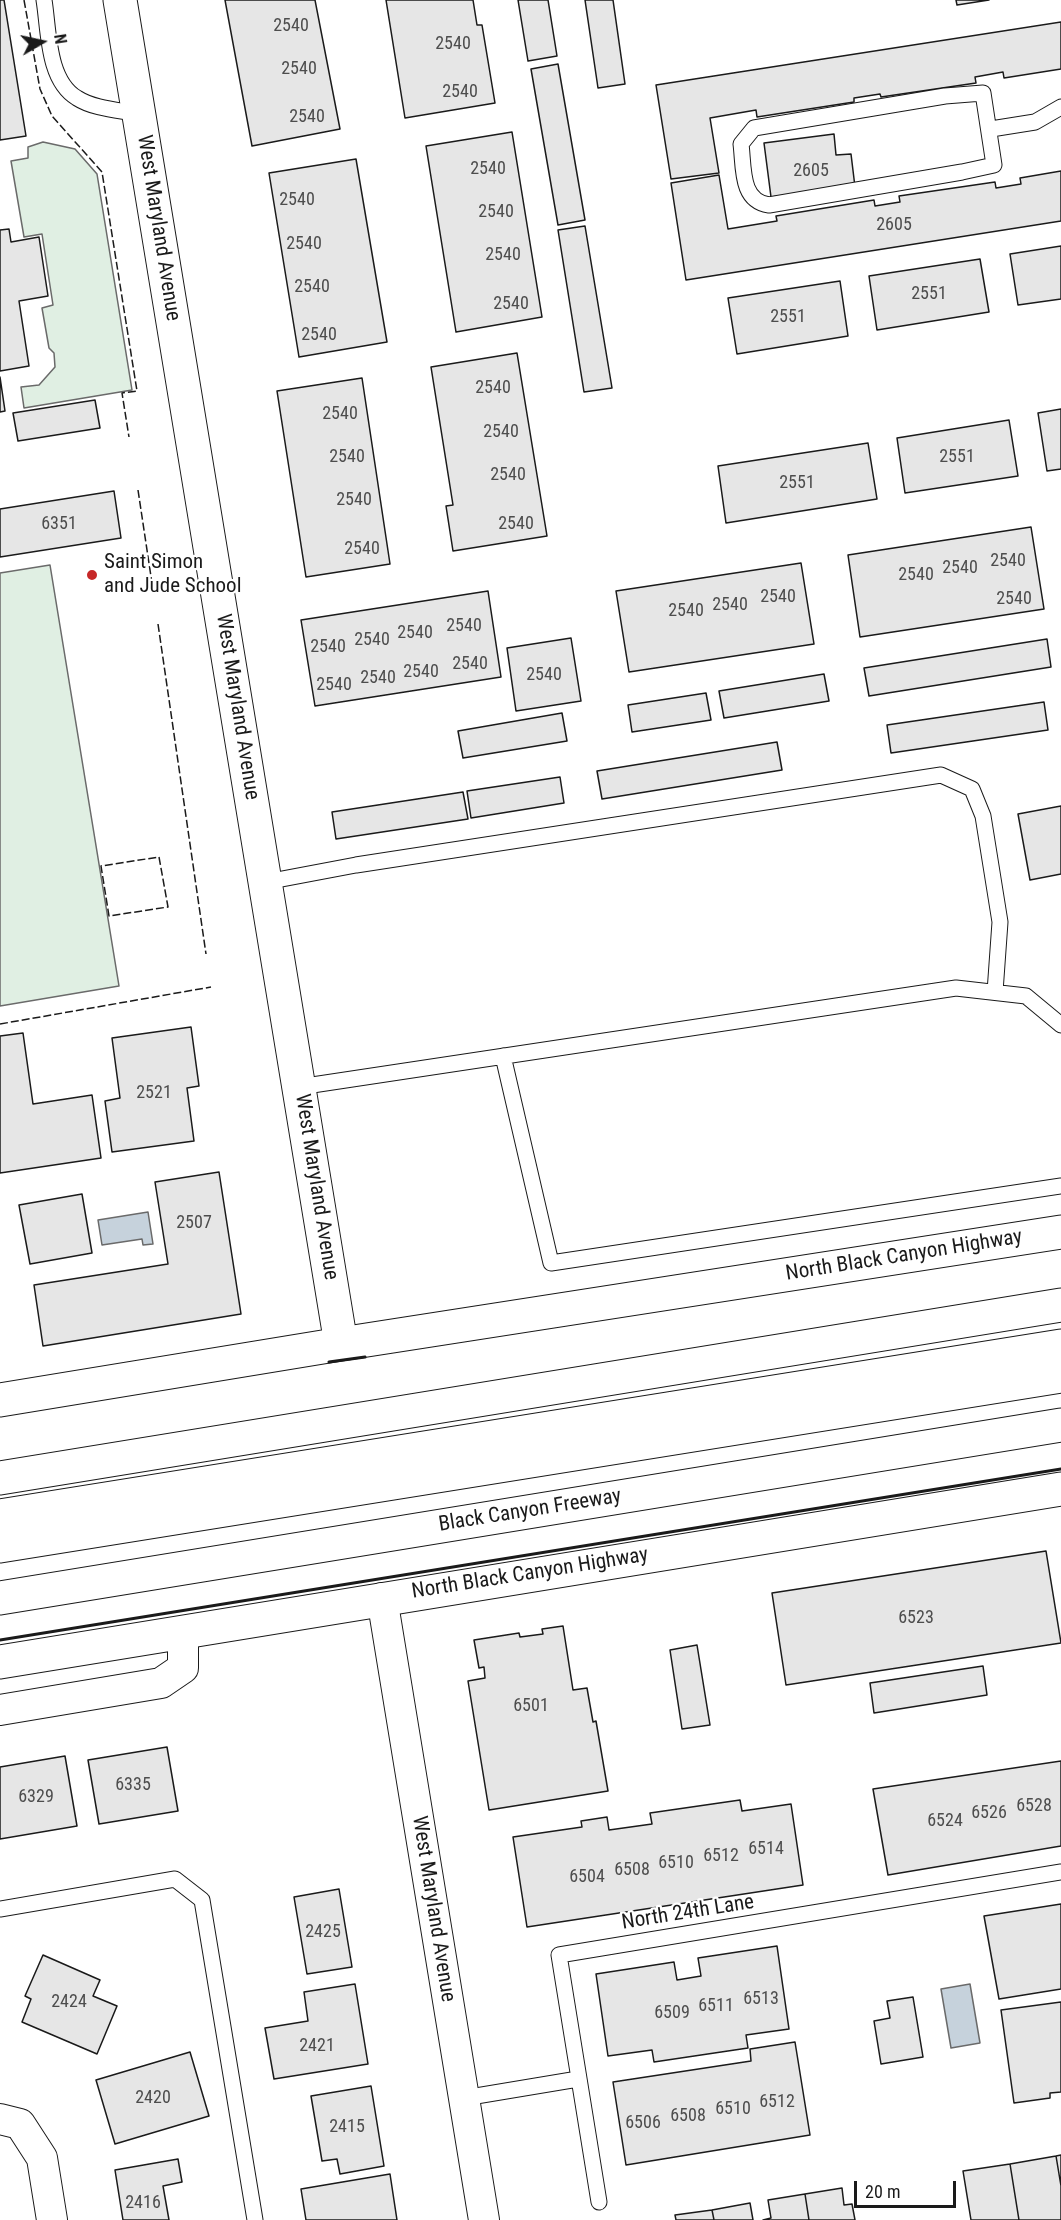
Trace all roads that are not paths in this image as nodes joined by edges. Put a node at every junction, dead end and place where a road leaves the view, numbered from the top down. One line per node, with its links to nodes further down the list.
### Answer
1 (44, 0): 4 (lane)
2 (120, 0): 4 (main road, West Maryland Avenue)
3 (1061, 107): 5 (lane)
4 (139, 114): 6 (main road, West Maryland Avenue)
5 (991, 129): 5 (lane)
6 (266, 882): 7 (lane); 10 (main road, West Maryland Avenue)
7 (995, 992): 8 (lane); 9 (lane)
8 (1061, 1025)
9 (503, 1056): 10 (lane); 11 (lane)
10 (299, 1087): 14 (main road, West Maryland Avenue)
11 (1061, 1186)
12 (1061, 1232): 14 (main road, North Black Canyon Highway)
13 (1061, 1305): 19 (main road)
14 (341, 1344): 17 (main road, North Black Canyon Highway)
15 (1061, 1346): 21 (main road)
16 (1061, 1376): 22 (main road)
17 (0, 1400)
18 (1061, 1425): 23 (main road, Black Canyon Freeway)
19 (0, 1478)
20 (1061, 1489): 24 (main road, North Black Canyon Highway)
21 (0, 1516)
22 (0, 1546)
23 (0, 1598)
24 (382, 1598): 25 (main road, North Black Canyon Highway); 31 (street, West Maryland Avenue)
25 (183, 1632): 26 (main road, North Black Canyon Highway); 27 (street)
26 (0, 1662)
27 (0, 1710)
28 (1061, 1872): 30 (lane, North 24th Lane)
29 (0, 1909): 35 (lane)
30 (578, 2079): 31 (lane); 33 (lane)
31 (464, 2098): 36 (street, West Maryland Avenue)
32 (0, 2119): 34 (street)
33 (599, 2202)
34 (52, 2220)
35 (255, 2220)
36 (483, 2220)

